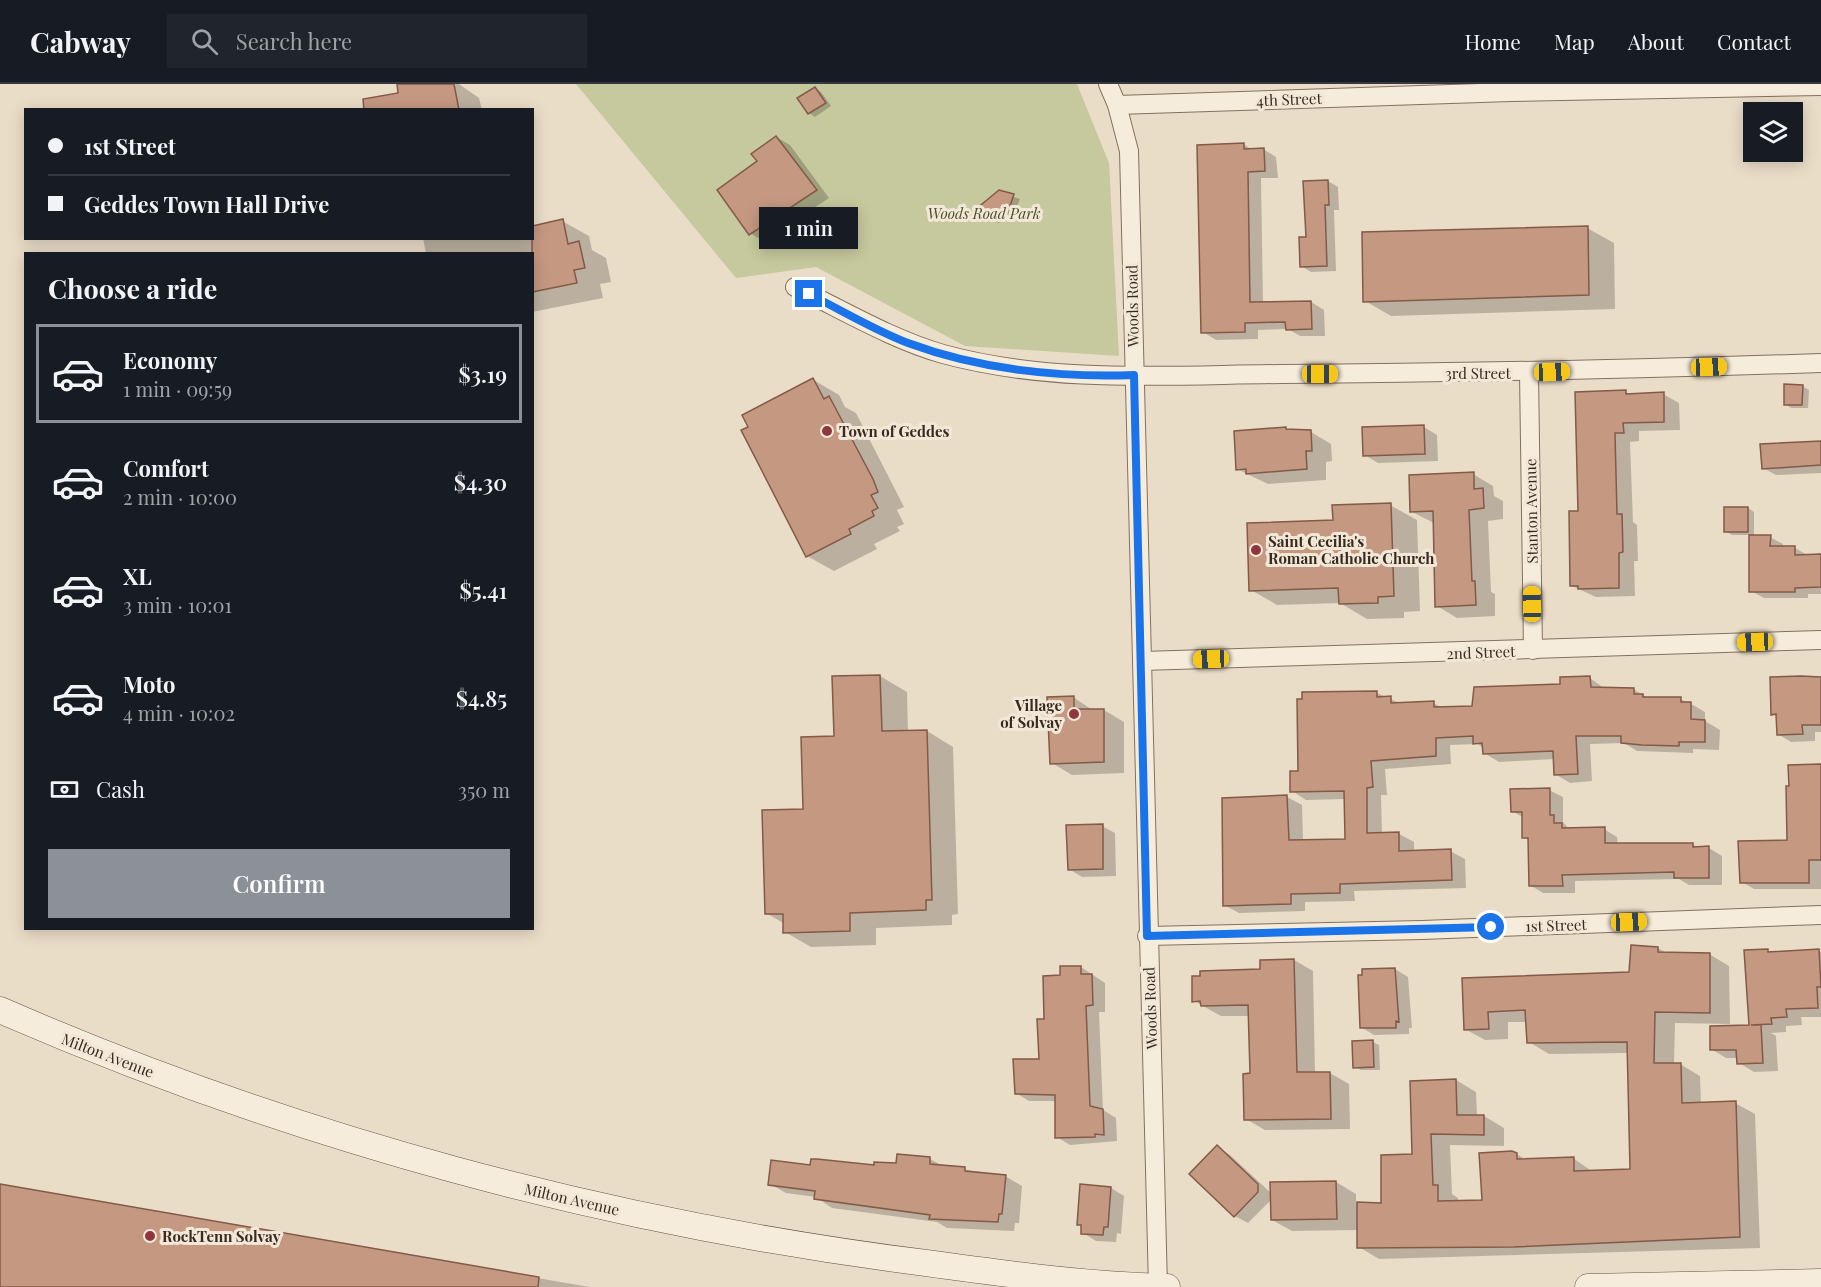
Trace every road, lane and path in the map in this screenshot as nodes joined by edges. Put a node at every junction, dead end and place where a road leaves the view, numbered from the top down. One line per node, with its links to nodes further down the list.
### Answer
1 (1108, 84): 4 (street, Woods Road)
2 (1821, 86): 3 (street, 4th Street)
3 (1511, 88): 4 (street, 4th Street)
4 (1117, 105): 8 (street, Woods Road)
5 (795, 287): 8 (street, 3rd Street)
6 (1821, 363): 7 (street, 3rd Street)
7 (1529, 373): 8 (street, 3rd Street); 10 (street, Stanton Avenue)
8 (1134, 375): 11 (street, Woods Road)
9 (1821, 640): 10 (street, 2nd Street)
10 (1533, 650): 11 (street, 2nd Street)
11 (1142, 661): 13 (street, Woods Road)
12 (1821, 915): 13 (street, 1st Street)
13 (1147, 936): 16 (street, Woods Road)
14 (0, 1010): 16 (main road, Milton Avenue)
15 (1821, 1282): 18 (main road)
16 (1158, 1287): 17 (main road, Milton Avenue)
17 (1167, 1287)
18 (1588, 1287)

